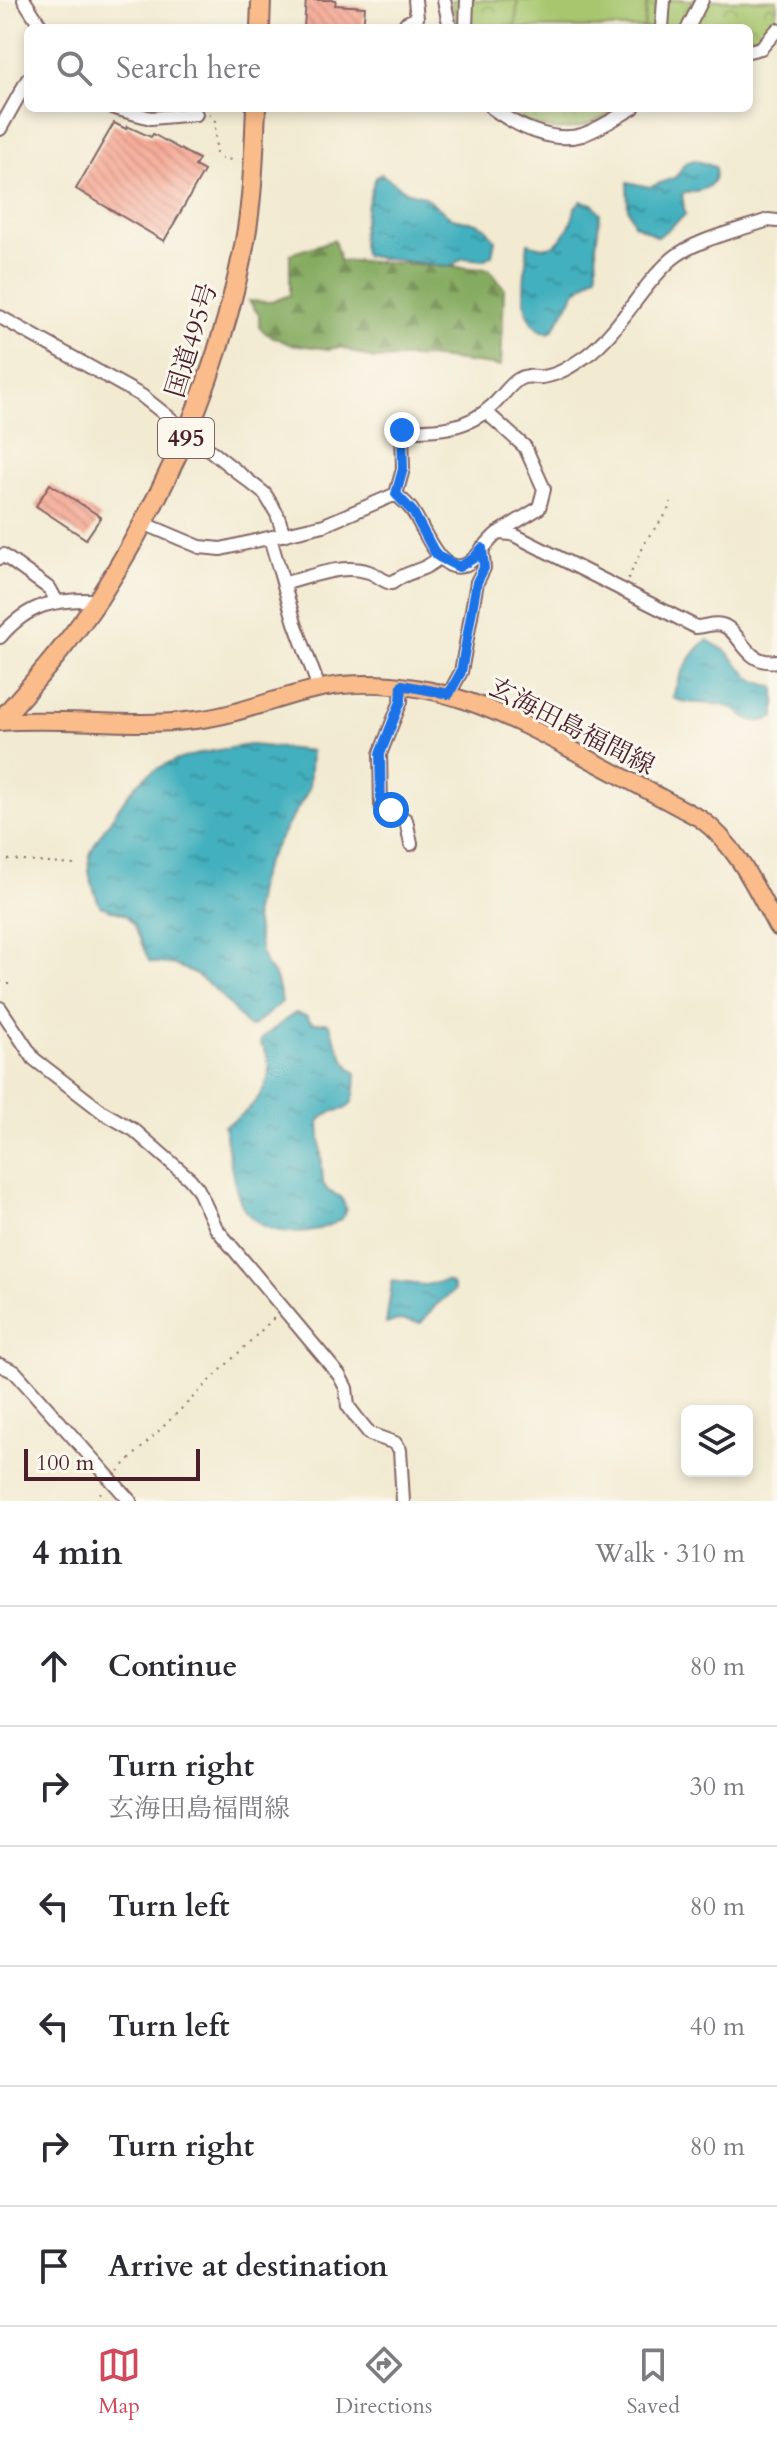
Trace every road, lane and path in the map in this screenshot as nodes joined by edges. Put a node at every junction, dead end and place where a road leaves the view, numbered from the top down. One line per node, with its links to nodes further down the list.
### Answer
1 (24, 0): 8 (street)
2 (261, 0): 9 (highway)
3 (415, 0): 10 (street)
4 (444, 0): 11 (street)
5 (467, 0): 12 (street)
6 (664, 0): 13 (street)
7 (698, 4): 14 (street)
8 (39, 24)
9 (260, 24)
10 (406, 24)
11 (449, 24)
12 (466, 24)
13 (662, 24)
14 (690, 24)
15 (777, 30): 16 (street)
16 (753, 50)
17 (24, 86): 23 (street)
18 (129, 112): 22 (street)
19 (256, 112): 28 (highway, 国道495号 / 495)
20 (499, 112): 21 (street)
21 (625, 112)
22 (196, 114): 24 (path)
23 (0, 129)
24 (235, 160)
25 (777, 221): 27 (street)
26 (0, 317): 28 (street)
27 (486, 412): 29 (street); 32 (street)
28 (189, 434): 31 (highway, 国道495号 / 495); 33 (street)
29 (396, 494): 33 (street); 36 (street)
30 (671, 502): 39 (path)
31 (143, 523): 34 (street); 41 (highway, 国道495号 / 495)
32 (498, 533): 35 (street); 39 (street)
33 (284, 535): 34 (street)
34 (270, 538): 38 (street)
35 (482, 548): 36 (street); 46 (street)
36 (439, 557): 38 (street)
37 (0, 558): 40 (street)
38 (285, 583): 45 (street)
39 (622, 591): 43 (street)
40 (56, 600): 41 (street); 42 (street)
41 (97, 600): 47 (highway, 国道495号 / 495)
42 (0, 637)
43 (777, 661)
44 (402, 685): 45 (main road, 玄海田島福間線); 46 (main road, 玄海田島福間線); 48 (street)
45 (319, 688): 47 (main road, 玄海田島福間線)
46 (449, 694): 51 (main road, 玄海田島福間線)
47 (0, 721)
48 (411, 844)
49 (0, 859): 50 (path)
50 (74, 865)
51 (777, 927)
52 (0, 981): 53 (path)
53 (10, 984)
54 (0, 1008): 55 (street)
55 (285, 1307): 57 (path); 60 (street)
56 (0, 1365): 57 (street)
57 (109, 1480): 58 (path); 59 (street)
58 (96, 1501)
59 (130, 1501)
60 (403, 1501)

